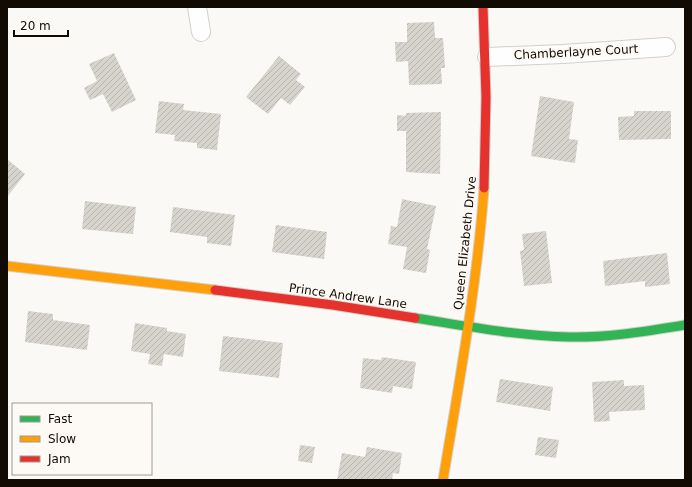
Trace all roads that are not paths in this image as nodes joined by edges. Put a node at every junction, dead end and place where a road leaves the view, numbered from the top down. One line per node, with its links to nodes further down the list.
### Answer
1 (197, 7): 3 (street)
2 (483, 7): 5 (street, Queen Elizabeth Drive)
3 (201, 32)
4 (666, 47): 5 (street, Chamberlayne Court)
5 (487, 57): 8 (street, Queen Elizabeth Drive)
6 (7, 266): 8 (street, Prince Andrew Lane)
7 (685, 325): 8 (street, Prince Andrew Lane)
8 (468, 327): 9 (street, Queen Elizabeth Drive)
9 (443, 480)

